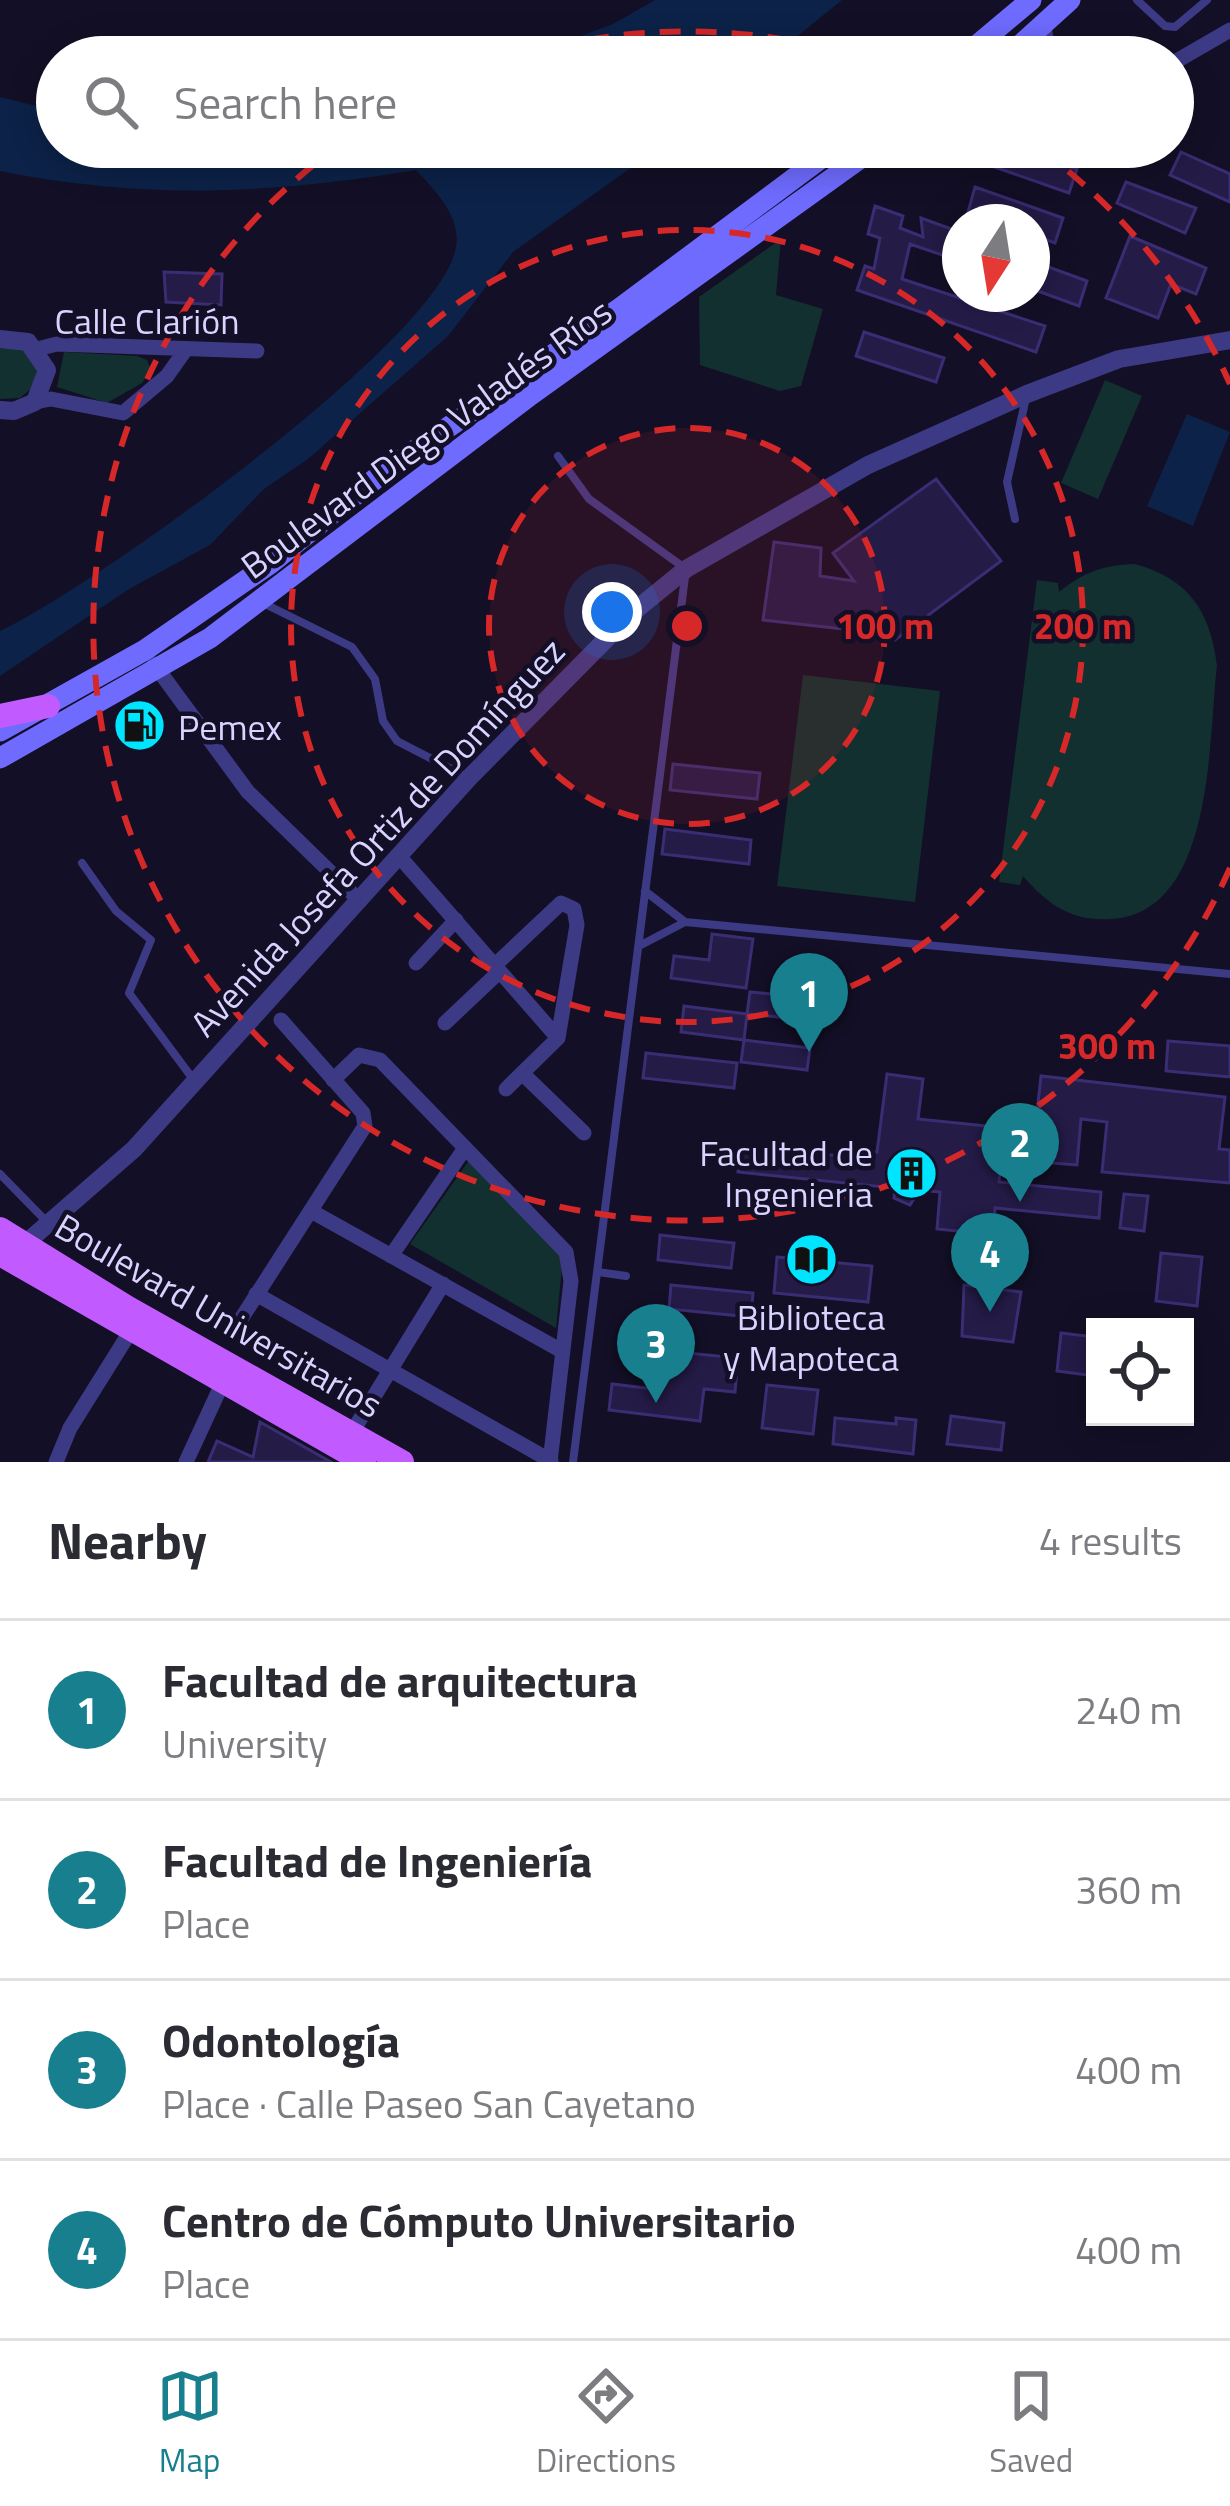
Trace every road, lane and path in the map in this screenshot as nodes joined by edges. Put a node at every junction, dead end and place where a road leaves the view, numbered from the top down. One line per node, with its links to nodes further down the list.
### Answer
1 (1031, 0): 7 (main road)
2 (1070, 0): 5 (main road)
3 (1137, 0): 4 (lane)
4 (1208, 0)
5 (1044, 28): 8 (main road); 9 (street)
6 (1230, 30): 10 (street)
7 (988, 36)
8 (1034, 36)
9 (1046, 36)
10 (1194, 51)
11 (808, 168): 25 (main road, Boulevard Diego Valadés Ríos)
12 (847, 168): 24 (main road, Boulevard Diego Valadés Ríos)
13 (0, 339): 15 (street)
14 (1230, 340): 18 (street, Avenida Josefa Ortiz de Domínguez)
15 (38, 350): 17 (street, Calle Clarión); 19 (street)
16 (257, 351): 17 (street, Calle Clarión)
17 (184, 352): 19 (street)
18 (1027, 394): 22 (lane); 23 (street, Avenida Josefa Ortiz de Domínguez)
19 (34, 402): 20 (street)
20 (0, 410)
21 (558, 455): 23 (lane)
22 (1015, 519)
23 (686, 569): 31 (street, Avenida Josefa Ortiz de Domínguez); 34 (lane)
24 (261, 602): 26 (main road, Boulevard Diego Valadés Ríos); 31 (lane)
25 (145, 650): 26 (street); 27 (main road, Boulevard Diego Valadés Ríos)
26 (158, 672): 30 (main road, Boulevard Diego Valadés Ríos); 35 (street)
27 (48, 706): 28 (main road); 29 (main road, Boulevard Diego Valadés Ríos)
28 (0, 716)
29 (0, 731)
30 (0, 758)
31 (469, 778): 32 (street, Avenida Josefa Ortiz de Domínguez)
32 (399, 856): 35 (street, Avenida Josefa Ortiz de Domínguez); 36 (street)
33 (82, 863): 47 (lane)
34 (644, 890): 37 (lane); 38 (lane)
35 (360, 901): 47 (street, Avenida Josefa Ortiz de Domínguez)
36 (455, 920): 39 (street); 40 (street)
37 (685, 922): 38 (lane); 41 (lane)
38 (638, 947): 57 (lane)
39 (416, 963)
40 (496, 969): 43 (street); 44 (street); 44 (street)
41 (1230, 974)
42 (281, 1020): 46 (street)
43 (445, 1023)
44 (558, 1038): 45 (street)
45 (523, 1074): 48 (street); 49 (street)
46 (333, 1080): 50 (street); 52 (street)
47 (195, 1082): 53 (street, Avenida Josefa Ortiz de Domínguez)
48 (506, 1089)
49 (584, 1133)
50 (465, 1148): 56 (street); 63 (street)
51 (0, 1174): 53 (lane)
52 (311, 1211): 56 (street); 60 (street)
53 (52, 1226): 55 (street, Avenida Josefa Ortiz de Domínguez)
54 (0, 1228): 55 (main road, Boulevard Universitarios)
55 (8, 1255): 61 (main road, Boulevard Universitarios); 66 (main road, Boulevard Universitarios)
56 (391, 1256): 59 (street)
57 (598, 1272): 58 (lane); 71 (lane)
58 (626, 1276)
59 (442, 1284): 63 (street); 64 (street)
60 (256, 1294): 62 (street); 64 (street)
61 (130, 1332): 65 (main road, Boulevard Universitarios); 68 (street)
62 (232, 1333)
63 (560, 1350): 67 (street)
64 (390, 1371): 66 (street); 67 (street)
65 (222, 1384): 66 (main road, Boulevard Universitarios); 69 (street)
66 (359, 1452): 70 (main road, Boulevard Universitarios)
67 (550, 1461)
68 (56, 1462)
69 (186, 1462)
70 (402, 1462)
71 (573, 1462)

